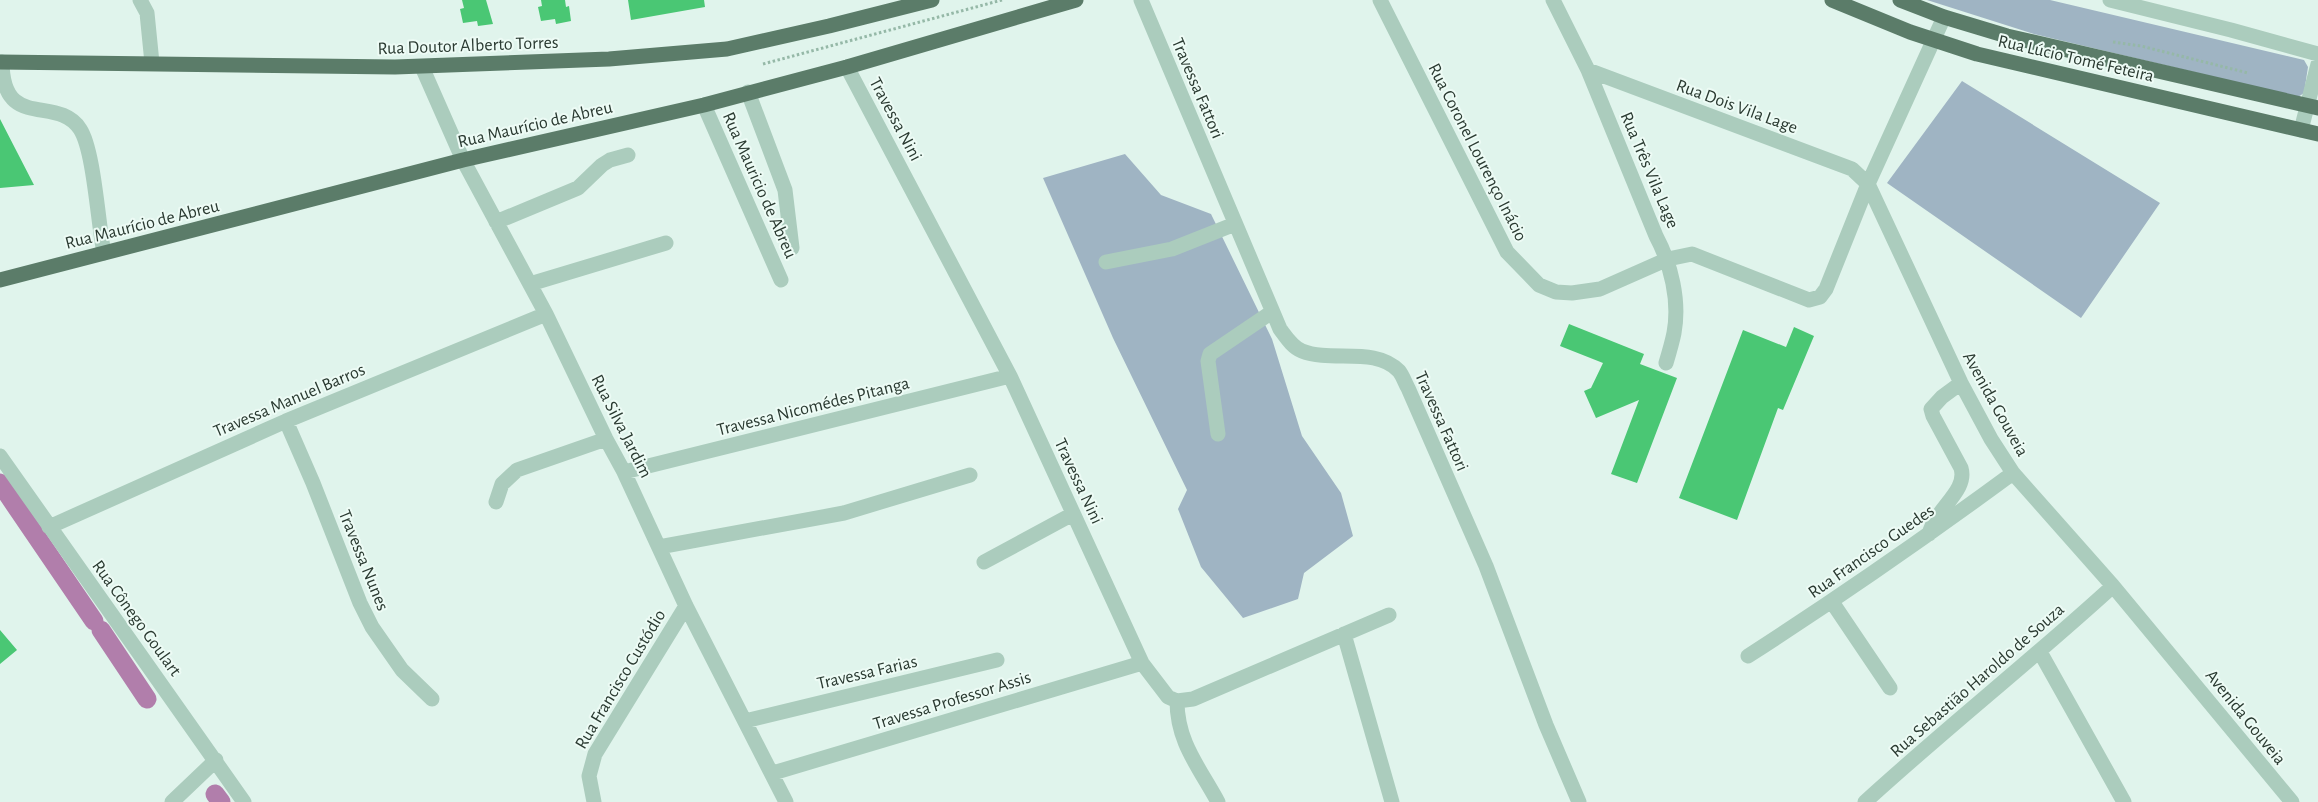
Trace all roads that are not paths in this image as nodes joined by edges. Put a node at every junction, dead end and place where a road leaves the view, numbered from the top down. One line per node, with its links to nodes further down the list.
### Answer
1 (140, 0): 15 (street)
2 (932, 0): 10 (main road, Rua Doutor Alberto Torres)
3 (1076, 0): 18 (main road, Rua Maurício de Abreu)
4 (1141, 0): 30 (street, Travessa Fattori)
5 (1380, 0): 34 (street, Rua Coronel Lourenço Inácio)
6 (1553, 0): 19 (street, Rua Três Vila Lage)
7 (1832, 0): 12 (main road, Rua Lúcio Tomé Feteira)
8 (1900, 0): 11 (main road, Rua Lúcio Tomé Feteira)
9 (2110, 0): 13 (street)
10 (916, 2): 17 (main road, Rua Doutor Alberto Torres)
11 (1944, 17): 12 (street); 23 (main road, Rua Lúcio Tomé Feteira)
12 (1935, 39): 24 (main road, Rua Lúcio Tomé Feteira); 28 (street)
13 (2318, 54)
14 (1, 62): 15 (main road, Rua Doutor Alberto Torres); 33 (street)
15 (152, 63): 17 (main road, Rua Doutor Alberto Torres)
16 (2318, 64): 20 (street)
17 (422, 67): 27 (street, Rua Silva Jardim)
18 (847, 67): 21 (main road, Rua Maurício de Abreu); 42 (street, Travessa Nini)
19 (1588, 70): 28 (street, Rua Dois Vila Lage); 34 (street, Rua Três Vila Lage)
20 (2316, 80): 23 (street)
21 (748, 92): 22 (main road, Rua Maurício de Abreu); 32 (street)
22 (704, 105): 27 (main road, Rua Maurício de Abreu); 37 (street, Rua Mauricio de Abreu)
23 (2312, 107): 24 (street)
24 (2301, 130): 25 (main road, Rua Lúcio Tomé Feteira)
25 (2318, 134)
26 (628, 155): 29 (street)
27 (463, 160): 29 (street, Rua Silva Jardim); 33 (main road, Rua Maurício de Abreu)
28 (1868, 184): 34 (street, Rua Coronel Lourenço Inácio); 43 (street, Avenida Gouveia)
29 (496, 222): 38 (street, Rua Silva Jardim)
30 (1235, 224): 35 (street); 39 (street, Travessa Fattori)
31 (666, 243): 38 (street)
32 (792, 248)
33 (104, 253): 36 (main road, Rua Maurício de Abreu)
34 (1668, 258): 41 (street, Rua Três Vila Lage)
35 (1106, 262)
36 (0, 280)
37 (781, 280)
38 (530, 284): 40 (street, Rua Silva Jardim)
39 (1272, 312): 45 (street); 78 (street, Travessa Fattori)
40 (546, 314): 44 (street, Travessa Manuel Barros); 46 (street, Rua Silva Jardim)
41 (1666, 363)
42 (1010, 376): 48 (street, Travessa Nicomédes Pitanga); 52 (street, Travessa Nini)
43 (1961, 384): 49 (street, Avenida Gouveia); 54 (street)
44 (286, 421): 53 (street, Travessa Manuel Barros); 67 (street, Travessa Nunes)
45 (1218, 434)
46 (606, 439): 48 (street, Rua Silva Jardim); 51 (street)
47 (0, 456): 53 (street, Rua Cônego Goulart)
48 (624, 472): 55 (street, Rua Silva Jardim)
49 (2013, 473): 54 (street, Rua Francisco Guedes); 57 (street, Avenida Gouveia)
50 (970, 475): 55 (street)
51 (496, 502)
52 (1073, 514): 56 (street); 65 (street, Travessa Nini)
53 (49, 527): 70 (street, Rua Cônego Goulart)
54 (1929, 534): 58 (street, Rua Francisco Guedes)
55 (659, 547): 59 (street, Rua Silva Jardim)
56 (984, 562)
57 (2113, 586): 62 (street, Rua Sebastião Haroldo de Souza); 81 (street, Avenida Gouveia)
58 (1832, 602): 63 (street, Rua Francisco Guedes); 66 (street)
59 (686, 606): 69 (street, Rua Silva Jardim); 74 (street, Rua Francisco Custódio)
60 (1389, 615): 61 (street)
61 (1344, 634): 68 (street); 77 (street)
62 (2040, 652): 79 (street, Rua Sebastião Haroldo de Souza); 80 (street)
63 (1748, 656)
64 (997, 660): 69 (street, Travessa Farias)
65 (1142, 663): 68 (street, Travessa Nini); 71 (street, Travessa Professor Assis)
66 (1890, 688)
67 (432, 700)
68 (1177, 701): 76 (street)
69 (745, 721): 71 (street, Rua Silva Jardim)
70 (216, 760): 72 (street); 73 (street, Rua Cônego Goulart)
71 (773, 773): 75 (street, Rua Silva Jardim)
72 (172, 802)
73 (244, 802)
74 (594, 802)
75 (786, 802)
76 (1218, 802)
77 (1392, 802)
78 (1579, 802)
79 (1865, 802)
80 (2124, 802)
81 (2292, 802)

